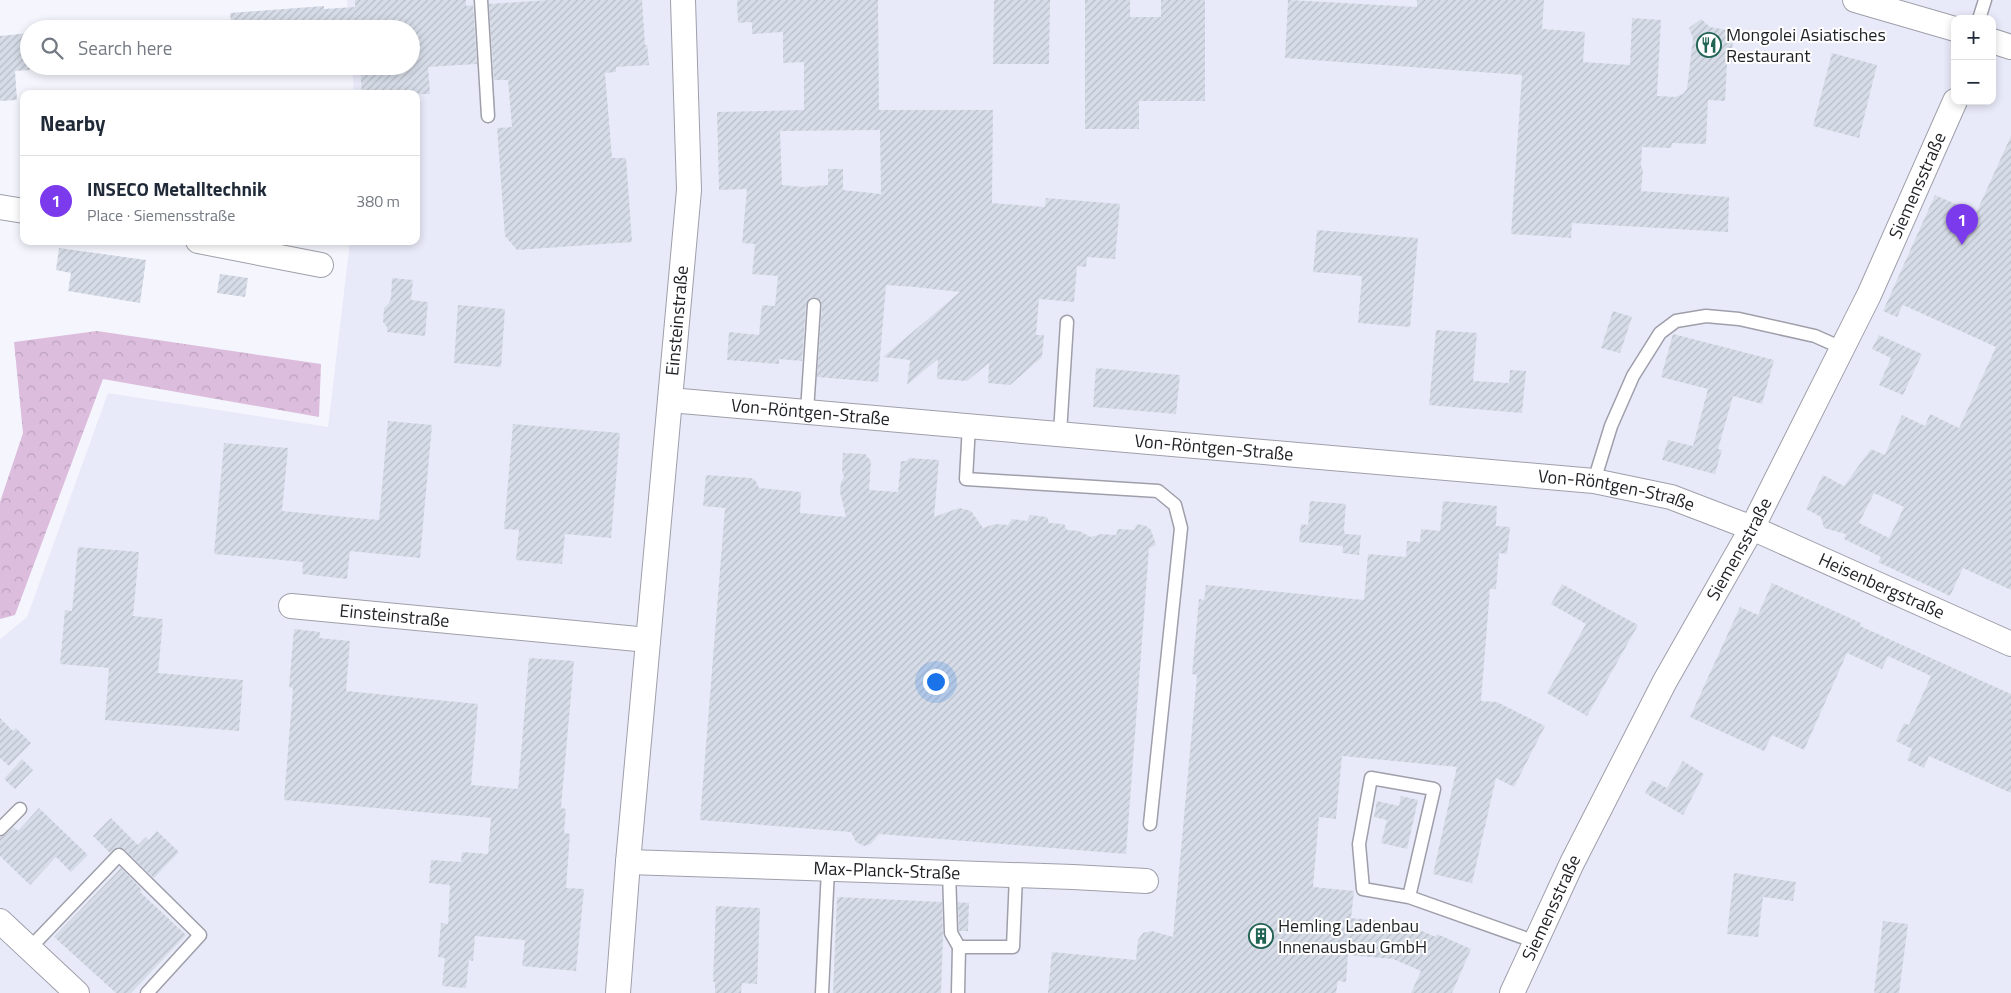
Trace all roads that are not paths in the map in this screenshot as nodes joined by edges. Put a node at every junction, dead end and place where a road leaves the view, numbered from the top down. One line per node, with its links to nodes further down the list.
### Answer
1 (481, 0): 10 (lane)
2 (683, 0): 18 (street, Einsteinstraße)
3 (1854, 0): 6 (street)
4 (1985, 0): 5 (lane)
5 (1980, 15)
6 (1951, 28)
7 (1996, 42): 8 (street)
8 (2011, 47)
9 (1953, 105): 17 (street, Siemensstraße)
10 (488, 116)
11 (0, 207): 12 (street)
12 (20, 210)
13 (218, 245): 14 (street)
14 (321, 265)
15 (814, 306): 19 (lane)
16 (1066, 322): 21 (lane)
17 (1842, 348): 22 (lane); 23 (street, Siemensstraße)
18 (670, 400): 19 (street, Von-Röntgen-Straße); 25 (street, Einsteinstraße)
19 (807, 411): 20 (street, Von-Röntgen-Straße)
20 (969, 425): 21 (street, Von-Röntgen-Straße); 28 (lane)
21 (1060, 433): 22 (street, Von-Röntgen-Straße)
22 (1594, 481): 23 (street, Von-Röntgen-Straße)
23 (1752, 528): 26 (street, Heisenbergstraße); 37 (street, Siemensstraße)
24 (291, 606): 25 (street, Einsteinstraße)
25 (648, 640): 30 (street, Einsteinstraße)
26 (2011, 644)
27 (20, 809): 29 (lane)
28 (1150, 824)
29 (0, 829)
30 (628, 862): 31 (street, Max-Planck-Straße); 42 (street, Einsteinstraße)
31 (828, 869): 32 (street, Max-Planck-Straße); 43 (lane)
32 (949, 872): 33 (street, Max-Planck-Straße); 38 (lane)
33 (1016, 875): 34 (street, Max-Planck-Straße); 38 (lane)
34 (1146, 881)
35 (1409, 897): 35 (lane); 37 (lane)
36 (0, 921): 39 (street)
37 (1536, 942): 45 (street, Siemensstraße)
38 (959, 947): 44 (lane)
39 (29, 949): 40 (street); 41 (lane)
40 (77, 993)
41 (147, 993)
42 (618, 993)
43 (822, 993)
44 (958, 993)
45 (1512, 993)

